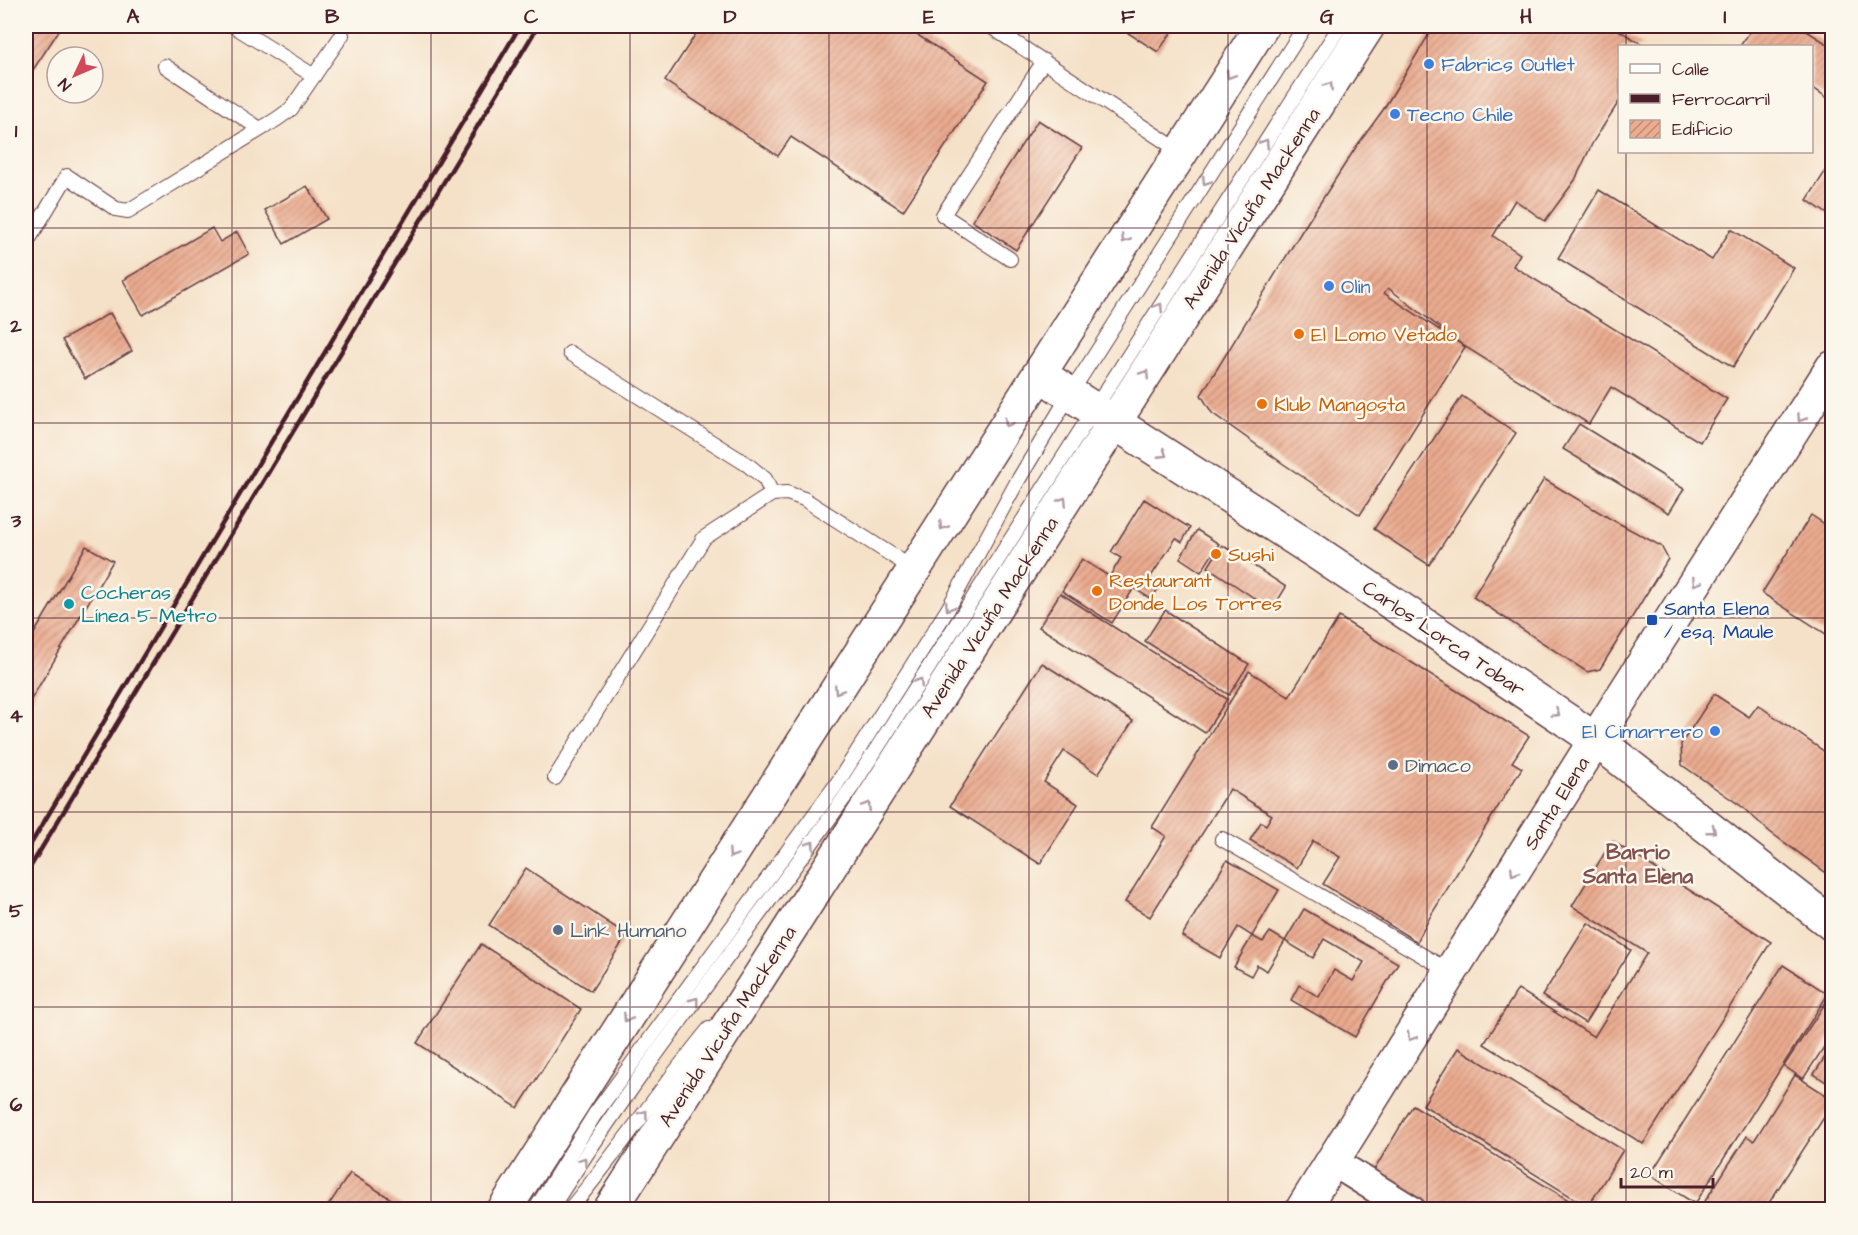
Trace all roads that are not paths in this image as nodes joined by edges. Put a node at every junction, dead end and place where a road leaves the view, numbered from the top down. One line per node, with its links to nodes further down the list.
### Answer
1 (234, 26): 10 (lane)
2 (990, 26): 8 (lane)
3 (1262, 26): 12 (main road, one-way to 12)
4 (1305, 26): 18 (lane, one-way to 18)
5 (1340, 26): 18 (lane, one-way to 5)
6 (1368, 26): 18 (main road, Avenida Vicuña Mackenna, one-way to 6)
7 (342, 35): 10 (lane)
8 (1044, 61): 12 (lane); 14 (lane)
9 (165, 66): 11 (lane)
10 (314, 76): 11 (lane)
11 (260, 129): 13 (lane)
12 (1181, 152): 17 (main road, one-way to 17)
13 (26, 244)
14 (1010, 259)
15 (570, 353): 19 (lane)
16 (1833, 368): 21 (main road, Santa Elena, one-way to 21)
17 (1039, 374): 18 (main road, Carlos Lorca Tobar); 20 (main road, one-way to 20)
18 (1092, 409): 21 (main road, Carlos Lorca Tobar, one-way to 21); 25 (main road, Avenida Vicuña Mackenna, one-way to 18); 29 (lane, one-way to 29); 30 (lane, one-way to 18)
19 (772, 494): 20 (lane); 22 (lane)
20 (915, 570): 28 (main road, one-way to 28)
21 (1596, 740): 24 (main road, Carlos Lorca Tobar, one-way to 24); 26 (main road, Santa Elena, one-way to 26)
22 (555, 778)
23 (1222, 839): 26 (lane)
24 (1833, 924)
25 (767, 963): 31 (lane, one-way to 25); 32 (main road, Avenida Vicuña Mackenna)
26 (1452, 973): 27 (main road, Santa Elena, one-way to 27)
27 (1332, 1161): 33 (main road, Santa Elena); 34 (street)
28 (504, 1209)
29 (535, 1209)
30 (550, 1209)
31 (569, 1209)
32 (610, 1209)
33 (1302, 1209)
34 (1411, 1209)

